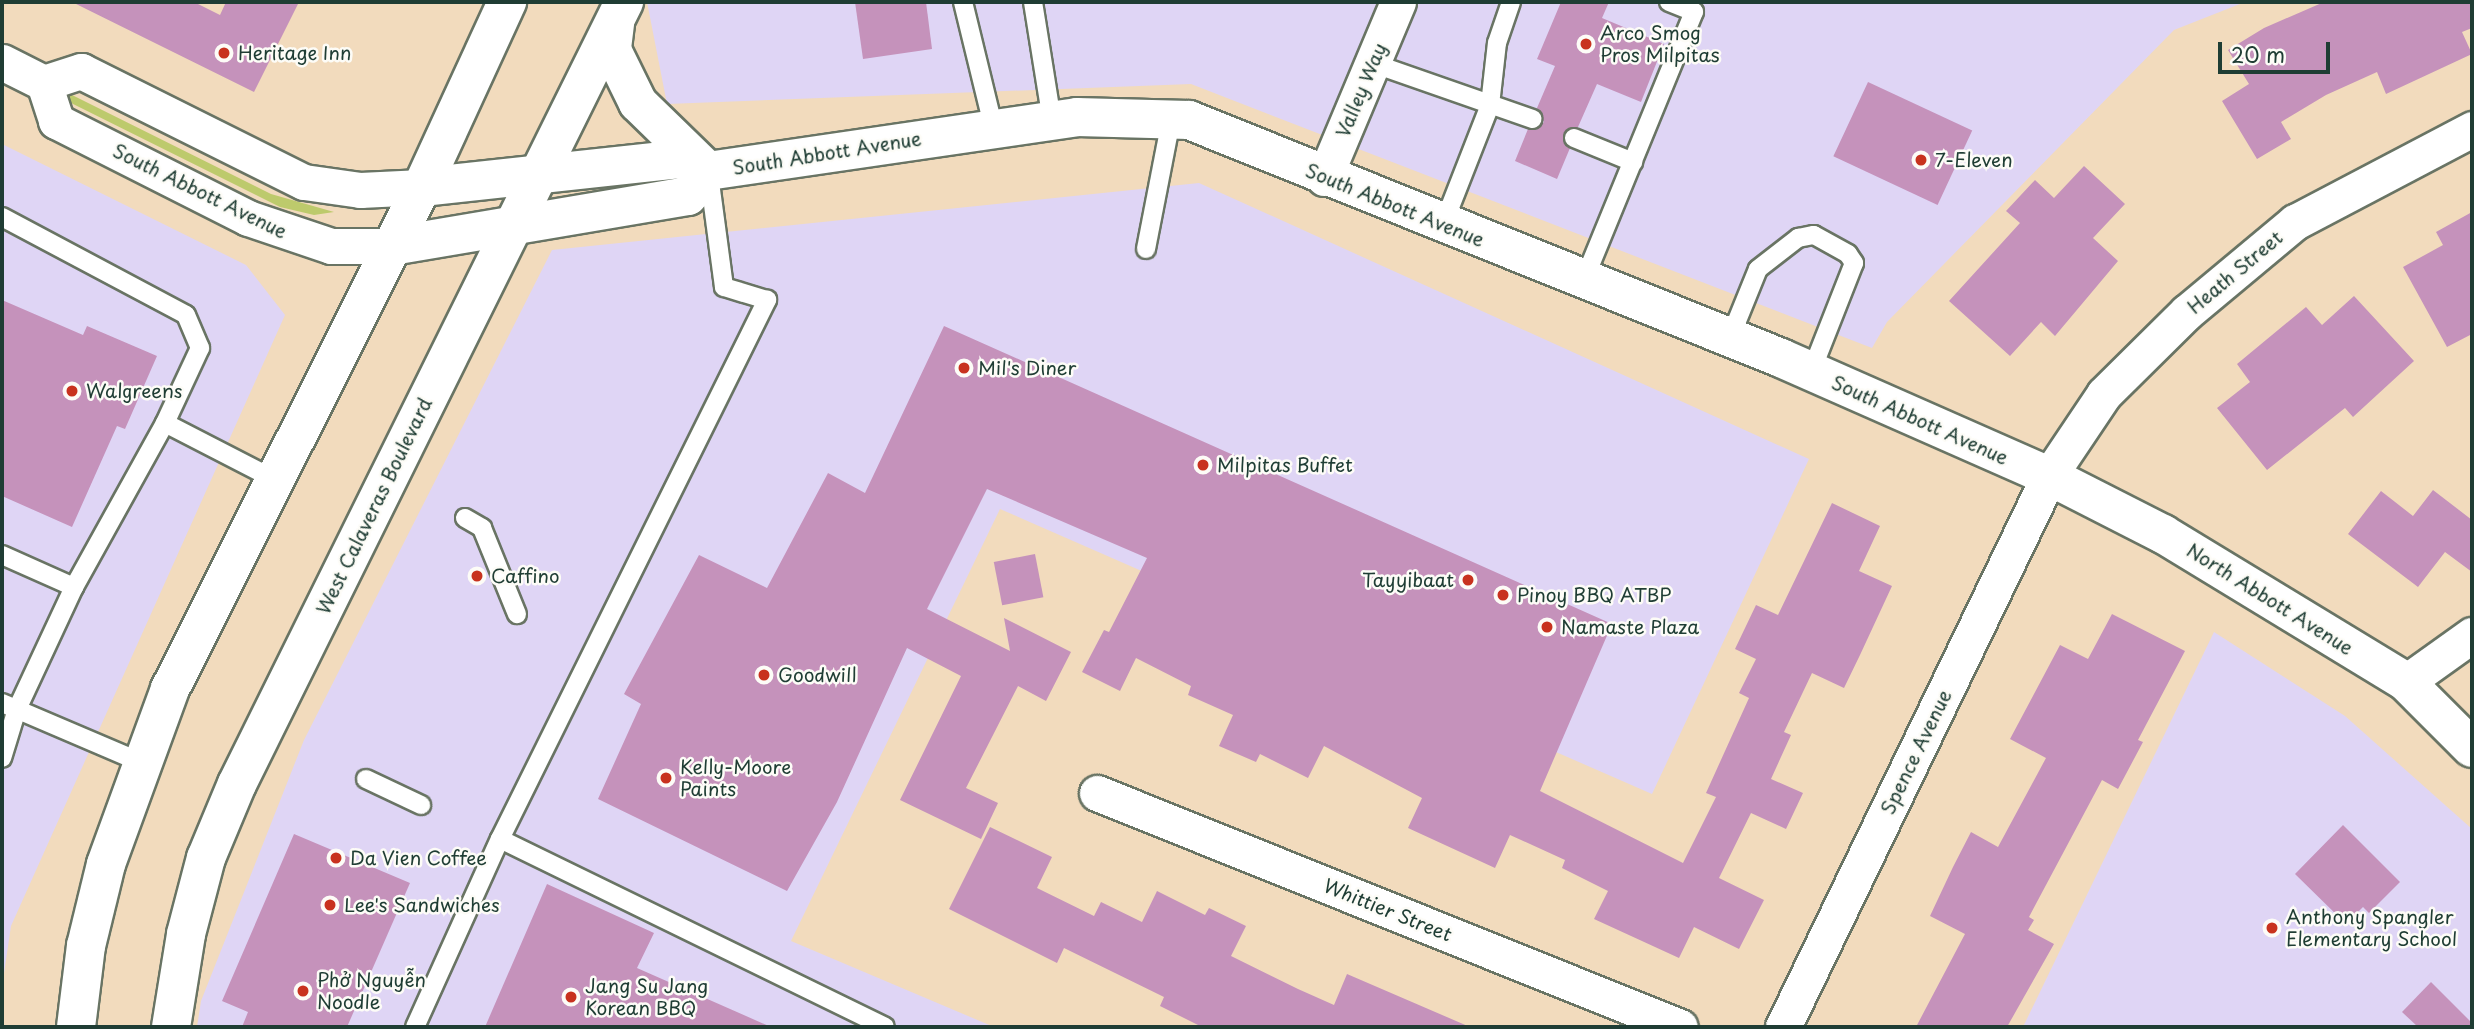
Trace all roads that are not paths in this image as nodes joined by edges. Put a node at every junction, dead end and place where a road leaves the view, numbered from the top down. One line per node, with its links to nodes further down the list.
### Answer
1 (507, 2): 22 (main road)
2 (963, 2): 15 (lane)
3 (1033, 2): 12 (lane)
4 (1398, 2): 9 (street, Valley Way)
5 (1511, 2): 11 (lane)
6 (1669, 2): 18 (lane)
7 (619, 13): 19 (main road); 20 (main road, West Calaveras Boulevard)
8 (2, 62): 10 (street)
9 (1372, 64): 11 (lane); 21 (street, Valley Way)
10 (44, 83): 22 (street, South Abbott Avenue); 26 (street, South Abbott Avenue)
11 (1490, 104): 14 (lane); 25 (lane)
12 (1052, 120): 13 (main road, South Abbott Avenue); 15 (main road, South Abbott Avenue)
13 (1171, 120): 21 (main road, South Abbott Avenue); 27 (lane)
14 (1532, 120)
15 (994, 129): 19 (main road, South Abbott Avenue)
16 (2472, 129): 32 (street, Heath Street)
17 (1574, 138): 18 (lane)
18 (1633, 162): 28 (lane)
19 (708, 171): 20 (main road, South Abbott Avenue); 24 (main road, South Abbott Avenue); 47 (lane)
20 (537, 177): 22 (main road, South Abbott Avenue); 24 (main road, West Calaveras Boulevard)
21 (1324, 178): 25 (main road, South Abbott Avenue)
22 (422, 187): 26 (main road)
23 (2, 217): 31 (lane)
24 (514, 224): 26 (main road, South Abbott Avenue); 49 (main road, West Calaveras Boulevard)
25 (1443, 225): 28 (main road, South Abbott Avenue)
26 (393, 246): 33 (main road)
27 (1146, 249)
28 (1584, 280): 29 (main road, South Abbott Avenue)
29 (1730, 338): 30 (main road, South Abbott Avenue); 30 (lane)
30 (1811, 372): 32 (main road, South Abbott Avenue)
31 (165, 423): 33 (lane); 36 (lane)
32 (2049, 476): 39 (main road, North Abbott Avenue); 53 (street, Spence Avenue)
33 (276, 480): 43 (main road)
34 (465, 518): 37 (lane)
35 (2, 555): 36 (lane)
36 (74, 587): 40 (lane)
37 (517, 614)
38 (2472, 635): 39 (street)
39 (2406, 682): 41 (main road, North Abbott Avenue)
40 (10, 706): 42 (lane); 43 (lane)
41 (2472, 748)
42 (2, 758)
43 (140, 762): 48 (main road)
44 (366, 779): 46 (lane)
45 (1097, 793): 52 (street, Whittier Street)
46 (421, 804)
47 (500, 839): 50 (lane); 51 (lane)
48 (75, 1025)
49 (171, 1027)
50 (415, 1027)
51 (885, 1027)
52 (1680, 1027)
53 (1783, 1027)

